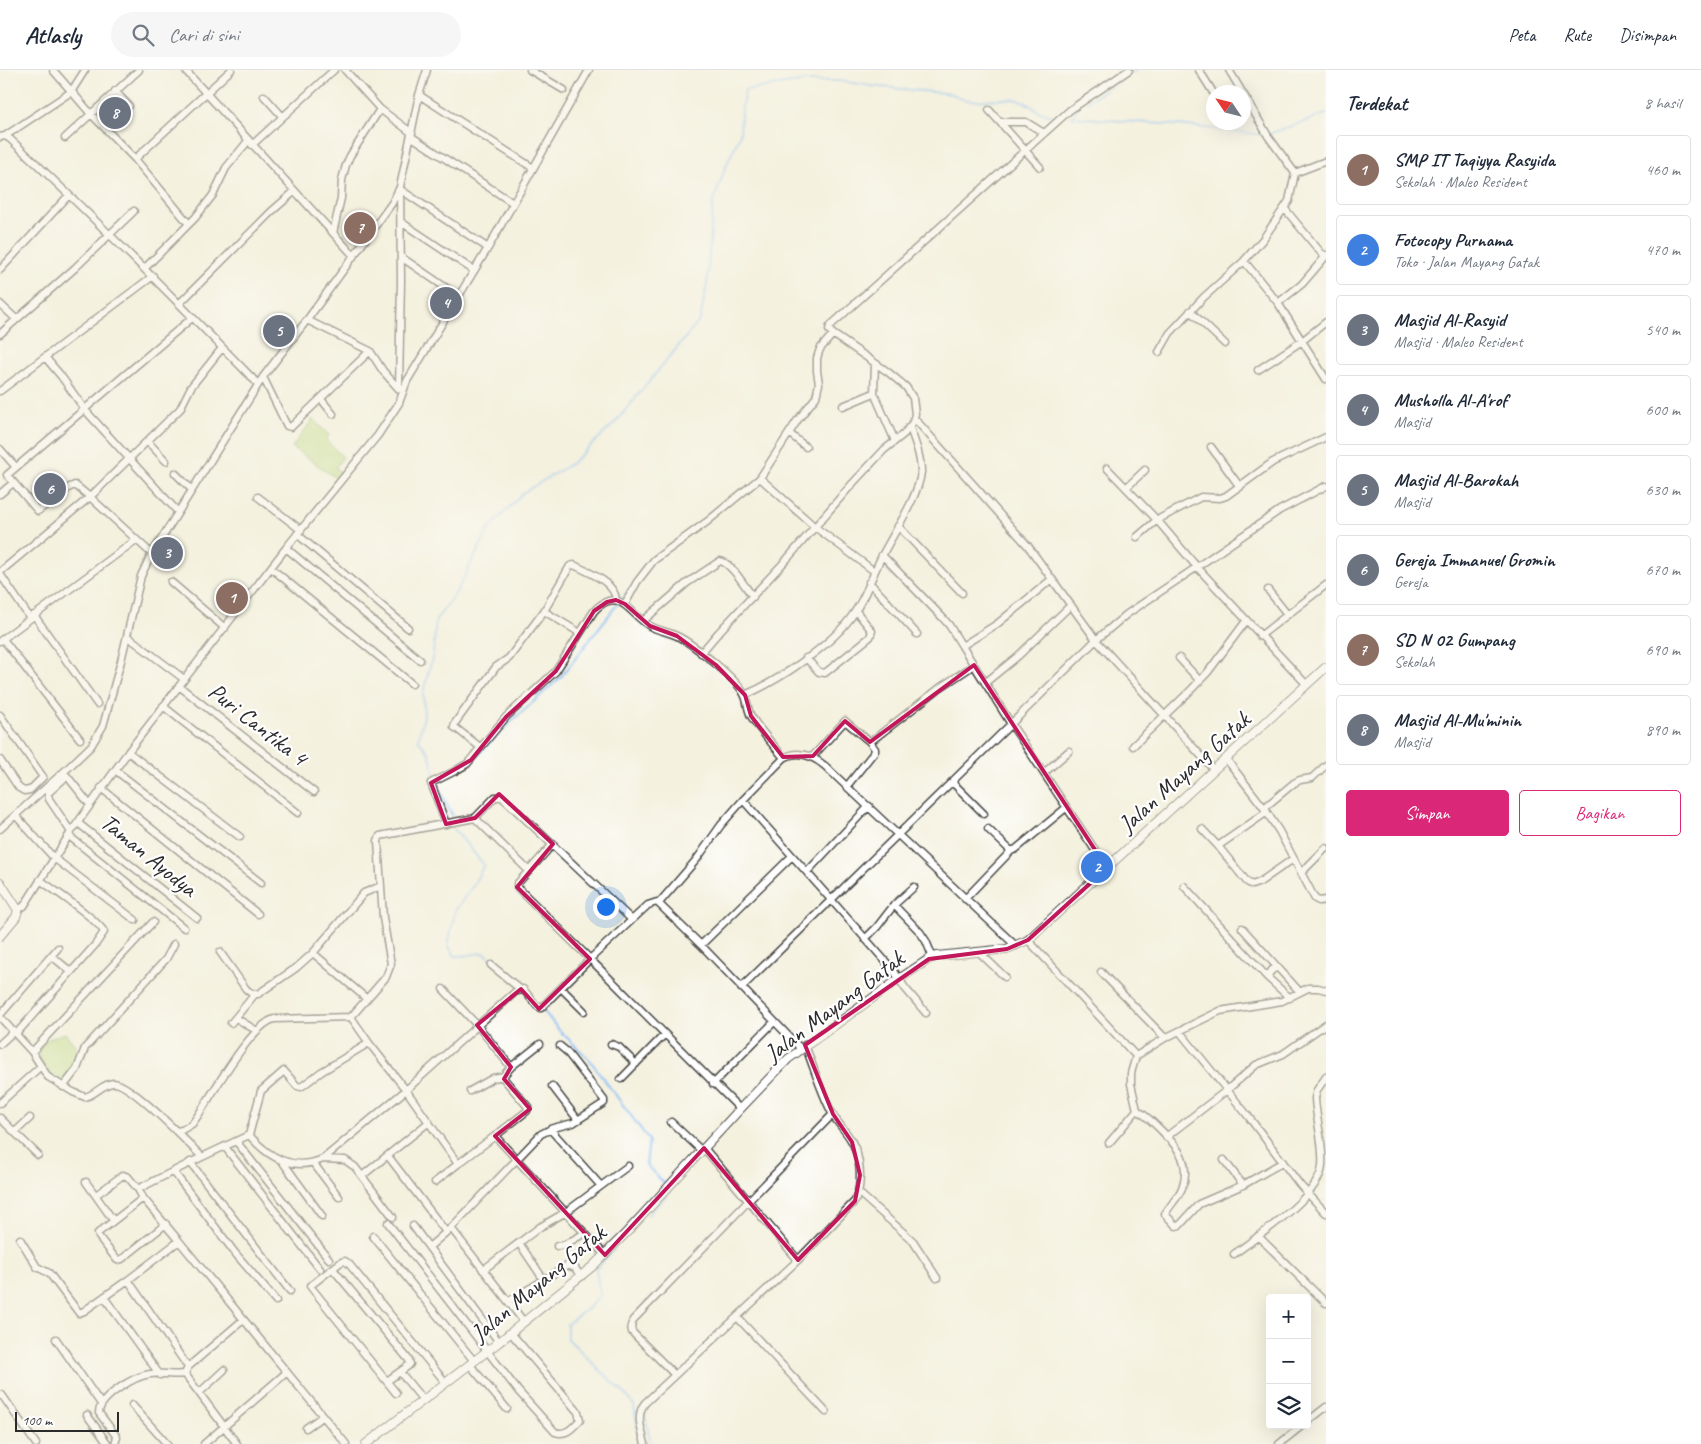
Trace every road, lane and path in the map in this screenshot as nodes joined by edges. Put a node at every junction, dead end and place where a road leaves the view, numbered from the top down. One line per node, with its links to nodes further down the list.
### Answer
1 (53, 70): 18 (street)
2 (85, 70): 18 (street)
3 (139, 70): 17 (street)
4 (185, 70): 19 (street)
5 (231, 70): 19 (street)
6 (334, 70): 27 (street)
7 (345, 70): 24 (street)
8 (427, 70): 20 (street)
9 (530, 70): 16 (street)
10 (590, 70): 38 (street)
11 (1129, 70): 29 (street)
12 (1199, 70): 14 (street)
13 (1229, 70): 15 (street)
14 (1208, 85)
15 (1238, 85)
16 (564, 90)
17 (115, 91): 22 (street); 26 (street)
18 (71, 92): 26 (street); 31 (street)
19 (205, 94): 33 (street); 35 (street)
20 (420, 95): 30 (street); 38 (street)
21 (264, 96): 27 (street)
22 (128, 106)
23 (1251, 108): 39 (street)
24 (380, 109): 30 (street); 48 (street)
25 (989, 110): 28 (street)
26 (91, 114): 32 (street); 35 (street)
27 (282, 116): 33 (street)
28 (1000, 122): 29 (street); 34 (street)
29 (1044, 133): 34 (street)
30 (412, 135): 40 (street); 43 (street)
31 (2, 136): 42 (street)
32 (65, 138)
33 (250, 143): 41 (street); 47 (street)
34 (1024, 150): 37 (street); 68 (street)
35 (135, 159): 47 (street)
36 (1326, 161): 39 (street)
37 (1040, 167)
38 (533, 168): 43 (street)
39 (1295, 173): 44 (street)
40 (400, 189): 46 (street); 50 (street); 51 (street)
41 (295, 191): 48 (street); 62 (street)
42 (69, 195): 49 (street); 56 (street)
43 (513, 203): 50 (street)
44 (1285, 209): 52 (street); 54 (street)
45 (134, 211): 49 (street)
46 (401, 222): 53 (street); 57 (street)
47 (189, 224): 55 (street)
48 (333, 232): 51 (street)
49 (110, 234): 55 (street); 65 (street)
50 (488, 248): 57 (street)
51 (353, 255): 66 (street)
52 (1326, 256): 60 (street)
53 (401, 257): 59 (street); 82 (street)
54 (1244, 262): 60 (street); 63 (street)
55 (145, 268): 58 (street)
56 (0, 270)
57 (473, 270): 59 (street)
58 (153, 276): 62 (street); 75 (street)
59 (458, 296): 82 (street)
60 (1278, 303): 70 (street)
61 (0, 304): 65 (street)
62 (180, 304): 64 (street)
63 (1190, 311): 71 (street); 74 (street)
64 (192, 318): 72 (street); 86 (street)
65 (16, 319): 69 (street)
66 (307, 320): 73 (street); 78 (street)
67 (1326, 322): 70 (street)
68 (831, 332): 76 (street); 90 (street)
69 (0, 334)
70 (1302, 341): 77 (street); 79 (street)
71 (1225, 344)
72 (222, 348): 80 (street); 92 (street)
73 (370, 351): 82 (street); 84 (street)
74 (1159, 352)
75 (45, 358): 81 (street); 86 (street)
76 (875, 363): 83 (street); 88 (street)
77 (1258, 370)
78 (263, 377): 80 (street); 84 (street)
79 (1325, 377)
80 (258, 384): 108 (street)
81 (0, 391)
82 (401, 391): 116 (street)
83 (874, 393): 85 (street); 93 (street)
84 (321, 399): 87 (street)
85 (843, 406)
86 (85, 410): 97 (street); 99 (street)
87 (332, 414)
88 (914, 418): 89 (street); 126 (street)
89 (910, 428): 93 (street); 114 (street)
90 (790, 434): 94 (street); 103 (street)
91 (1326, 437): 106 (street)
92 (148, 442): 97 (street); 98 (street)
93 (895, 442): 115 (street)
94 (806, 447)
95 (1211, 447): 106 (street)
96 (0, 449): 99 (street)
97 (129, 459): 110 (street); 112 (street)
98 (166, 461)
99 (16, 466): 104 (street)
100 (1107, 468): 107 (street)
101 (1145, 470): 107 (street)
102 (175, 473): 108 (street)
103 (760, 478): 115 (street); 133 (street)
104 (13, 483): 109 (street); 110 (street)
105 (1326, 486): 122 (street)
106 (1240, 487): 113 (street)
107 (1126, 488): 113 (street)
108 (191, 489): 112 (street)
109 (0, 494)
110 (90, 497): 118 (street); 125 (street)
111 (258, 497): 116 (street)
112 (176, 509): 120 (street)
113 (1156, 520): 117 (street); 122 (street)
114 (898, 526): 121 (street); 131 (street)
115 (815, 528): 124 (street); 132 (street)
116 (299, 532): 119 (street); 142 (street)
117 (1137, 537)
118 (136, 540): 120 (street); 138 (street)
119 (286, 548): 123 (street); 153 (street)
120 (150, 552): 145 (street)
121 (882, 555): 124 (street); 149 (street)
122 (1197, 567): 140 (street); 148 (street)
123 (271, 568): 141 (street); 159 (street)
124 (874, 571): 128 (street)
125 (0, 573): 138 (street)
126 (1052, 578): 134 (street); 149 (street)
127 (171, 582): 141 (street)
128 (869, 582): 136 (street); 144 (street)
129 (1326, 585): 137 (street)
130 (1268, 590): 137 (street)
131 (962, 593)
132 (753, 596): 139 (street); 150 (street)
133 (621, 602): 135 (street); 139 (street); 143 (street)
134 (1071, 605): 148 (street); 158 (street)
135 (544, 611): 143 (street); 171 (street)
136 (856, 612): 151 (street); 151 (street)
137 (1287, 614): 146 (street)
138 (32, 617): 147 (street); 163 (street)
139 (643, 621): 150 (street)
140 (1246, 621): 146 (street); 157 (street)
141 (225, 628): 156 (street)
142 (408, 628)
143 (580, 633): 171 (street)
144 (917, 634)
145 (127, 636): 156 (street); 193 (street)
146 (1260, 636): 160 (street)
147 (1, 640): 168 (street)
148 (1096, 640): 166 (street); 167 (street)
149 (962, 646): 154 (street)
150 (701, 653): 162 (street)
151 (806, 658): 162 (street)
152 (1179, 658): 157 (street)
153 (420, 660)
154 (974, 665): 158 (street); 169 (street)
155 (1325, 669): 160 (street, Jalan Mayang Gatak)
156 (184, 679): 161 (street)
157 (1200, 680): 166 (street)
158 (985, 683): 167 (street)
159 (412, 684)
160 (1307, 685): 177 (street, Jalan Mayang Gatak)
161 (179, 686): 164 (street); 185 (street, Puri Cantika 4)
162 (745, 694): 175 (street)
163 (97, 704)
164 (164, 706): 173 (street); 191 (street)
165 (0, 715): 176 (street)
166 (1164, 715): 170 (street); 180 (street)
167 (1011, 724): 181 (street); 182 (street)
168 (80, 739)
169 (870, 742): 174 (street); 183 (street)
170 (1132, 746)
171 (480, 747): 196 (street)
172 (1069, 751): 181 (street)
173 (128, 752): 179 (street); 202 (street)
174 (813, 756): 175 (street); 183 (street)
175 (784, 758): 186 (street)
176 (0, 760)
177 (1227, 760): 180 (street, Jalan Mayang Gatak); 190 (street)
178 (1326, 765): 190 (street)
179 (114, 770): 184 (street); 216 (street)
180 (1214, 770): 210 (street, Jalan Mayang Gatak)
181 (1044, 773): 189 (street)
182 (952, 782): 192 (street); 201 (street)
183 (847, 786): 188 (street)
184 (101, 788): 187 (street); 226 (street)
185 (314, 792)
186 (743, 800): 207 (street); 223 (street)
187 (90, 805): 195 (street); 200 (street)
188 (869, 806): 201 (street); 212 (street)
189 (1067, 807): 206 (street); 210 (street)
190 (1265, 810): 204 (street); 209 (street)
191 (298, 813)
192 (984, 814)
193 (16, 816): 197 (street); 208 (street)
194 (475, 818): 196 (street); 203 (street); 211 (street)
195 (78, 823): 200 (street); 227 (street, Taman Ayodya)
196 (446, 824): 217 (street)
197 (0, 829)
198 (988, 829): 206 (street)
199 (1202, 829): 204 (street)
200 (70, 834): 208 (street); 231 (street)
201 (899, 834): 220 (street); 222 (street)
202 (240, 837)
203 (553, 844): 211 (street); 229 (street)
204 (1218, 846): 209 (street)
205 (1326, 848): 213 (street)
206 (1011, 851): 220 (street)
207 (792, 856): 212 (street); 237 (street)
208 (54, 858): 214 (street); 228 (street)
209 (1293, 859): 213 (street)
210 (1107, 868): 235 (street, Jalan Mayang Gatak)
211 (529, 871): 245 (street)
212 (807, 872): 222 (street)
213 (1301, 873): 221 (street)
214 (40, 880): 225 (street); 248 (street)
215 (0, 882): 225 (street)
216 (261, 883)
217 (382, 886): 242 (street); 262 (street)
218 (1184, 886): 251 (street)
219 (914, 888): 224 (street)
220 (965, 899): 238 (street)
221 (1326, 900)
222 (831, 901): 234 (street); 254 (street)
223 (659, 903): 229 (street); 237 (street)
224 (894, 905): 234 (street); 244 (street)
225 (18, 910): 233 (street)
226 (258, 914)
227 (197, 918)
228 (134, 920)
229 (632, 920): 245 (street)
230 (153, 922): 281 (street)
231 (184, 928)
232 (1242, 928): 247 (street)
233 (0, 936)
234 (865, 939): 252 (street)
235 (1028, 940): 238 (street, Jalan Mayang Gatak); 282 (street)
236 (174, 944): 291 (street)
237 (701, 945): 254 (street)
238 (1016, 946): 241 (street, Jalan Mayang Gatak)
239 (58, 948): 243 (street)
240 (220, 952): 259 (street)
241 (979, 952): 244 (street, Jalan Mayang Gatak); 250 (street)
242 (312, 953): 259 (street); 262 (street)
243 (52, 956): 248 (street); 265 (street)
244 (933, 958): 252 (street, Jalan Mayang Gatak)
245 (590, 959): 253 (street); 273 (street)
246 (491, 964): 256 (street)
247 (1278, 967): 251 (street); 257 (street)
248 (71, 972): 272 (street)
249 (1101, 972): 274 (street)
250 (1005, 977)
251 (1267, 977): 261 (street)
252 (899, 979): 264 (street); 280 (street, Jalan Mayang Gatak)
253 (561, 988): 256 (street); 263 (street)
254 (741, 988): 267 (street)
255 (443, 989): 269 (street)
256 (520, 989): 269 (street)
257 (1299, 991): 258 (street); 261 (street)
258 (1326, 991): 260 (street)
259 (255, 994): 270 (street)
260 (1326, 995)
261 (1290, 998): 271 (street)
262 (367, 999): 266 (street)
263 (584, 1011)
264 (926, 1013)
265 (0, 1016): 272 (street)
266 (352, 1017): 270 (street); 275 (street)
267 (774, 1022): 280 (street); 289 (street)
268 (1326, 1024): 293 (street)
269 (477, 1025): 285 (street); 292 (street)
270 (257, 1031): 306 (street)
271 (1180, 1032): 274 (street); 293 (street)
272 (15, 1033): 276 (street); 281 (street)
273 (665, 1034): 283 (street); 289 (street)
274 (1165, 1038): 282 (street)
275 (368, 1041): 292 (street); 307 (street)
276 (0, 1044)
277 (540, 1044): 285 (street)
278 (611, 1044): 283 (street)
279 (560, 1046): 301 (street)
280 (803, 1047): 296 (street, Jalan Mayang Gatak); 298 (street)
281 (32, 1052): 284 (street)
282 (1136, 1056): 297 (street)
283 (636, 1064): 288 (street)
284 (41, 1066): 291 (street); 295 (street)
285 (511, 1067): 286 (street)
286 (504, 1076): 294 (street); 308 (street)
287 (1326, 1077): 335 (street)
288 (621, 1079)
289 (713, 1084): 296 (street)
290 (552, 1086): 301 (street)
291 (63, 1087): 306 (street)
292 (406, 1090): 302 (street); 318 (street)
293 (1227, 1090): 309 (street); 322 (street)
294 (470, 1091)
295 (0, 1103)
296 (740, 1110): 313 (street, Jalan Mayang Gatak)
297 (1140, 1112): 309 (street); 311 (street)
298 (833, 1114): 333 (street); 338 (street)
299 (0, 1118): 305 (street)
300 (30, 1118): 305 (street)
301 (578, 1120): 304 (street)
302 (428, 1122): 315 (street); 324 (street)
303 (671, 1122): 313 (street)
304 (550, 1129): 317 (street); 330 (street)
305 (15, 1132): 314 (street)
306 (178, 1133): 316 (street)
307 (248, 1136): 310 (street); 320 (street)
308 (495, 1136): 317 (street); 324 (street)
309 (1166, 1137): 331 (street)
310 (236, 1141): 312 (street); 356 (street)
311 (1109, 1142)
312 (225, 1147): 316 (street); 358 (street)
313 (703, 1149): 338 (street); 355 (street, Jalan Mayang Gatak)
314 (38, 1155)
315 (388, 1156): 327 (street); 345 (street)
316 (202, 1157): 321 (street)
317 (517, 1159): 339 (street); 345 (street)
318 (323, 1160): 323 (street); 327 (street)
319 (1224, 1160): 331 (street)
320 (282, 1161): 323 (street); 341 (street)
321 (190, 1162): 326 (street); 365 (street)
322 (1282, 1162): 331 (street); 335 (street)
323 (314, 1164): 336 (street)
324 (458, 1164): 329 (street)
325 (628, 1166): 330 (street)
326 (173, 1171): 332 (street); 367 (street)
327 (362, 1176): 376 (street)
328 (86, 1182): 334 (street)
329 (435, 1182)
330 (601, 1186): 339 (street)
331 (1243, 1186)
332 (138, 1189): 334 (street); 337 (street)
333 (859, 1192): 357 (street); 362 (street)
334 (96, 1195): 342 (street)
335 (1308, 1195): 340 (street); 348 (street)
336 (339, 1197)
337 (143, 1198): 342 (street); 343 (street)
338 (748, 1201): 357 (street); 384 (street)
339 (566, 1212): 346 (street); 351 (street)
340 (1326, 1213)
341 (322, 1216)
342 (113, 1220): 343 (street)
343 (166, 1224): 350 (street)
344 (413, 1226): 353 (street)
345 (448, 1230): 353 (street); 360 (street)
346 (585, 1233): 352 (street); 355 (street)
347 (373, 1236): 377 (street)
348 (1258, 1236): 354 (street); 369 (street)
349 (20, 1239): 366 (street)
350 (179, 1241): 363 (street); 371 (street)
351 (519, 1243): 360 (street); 364 (street)
352 (557, 1246)
353 (429, 1247): 375 (street)
354 (1234, 1254)
355 (605, 1255): 361 (street, Jalan Mayang Gatak)
356 (329, 1259)
357 (798, 1260): 370 (street)
358 (320, 1269)
359 (334, 1269): 381 (street); 385 (street); 386 (street)
360 (484, 1270): 368 (street)
361 (581, 1277): 364 (street); 372 (street, Jalan Mayang Gatak)
362 (937, 1278)
363 (128, 1280): 366 (street); 378 (street)
364 (544, 1280): 368 (street)
365 (290, 1291)
366 (104, 1297): 383 (street)
367 (276, 1301)
368 (509, 1301): 372 (street)
369 (1326, 1303)
370 (737, 1317): 384 (street); 395 (street)
371 (243, 1320): 378 (street); 380 (street)
372 (524, 1322): 373 (street, Jalan Mayang Gatak)
373 (511, 1333): 375 (street, Jalan Mayang Gatak); 376 (street)
374 (56, 1339): 391 (street)
375 (499, 1342): 376 (street, Jalan Mayang Gatak)
376 (488, 1350): 377 (street, Jalan Mayang Gatak)
377 (472, 1363): 386 (street, Jalan Mayang Gatak); 394 (street)
378 (188, 1367): 382 (street)
379 (224, 1370): 387 (street)
380 (287, 1372): 398 (street); 401 (street)
381 (400, 1372): 385 (street); 390 (street)
382 (185, 1374): 383 (street); 387 (street)
383 (160, 1375): 391 (street)
384 (675, 1376): 412 (street)
385 (387, 1381): 388 (street)
386 (446, 1383): 390 (street, Jalan Mayang Gatak)
387 (199, 1393): 401 (street)
388 (396, 1393)
389 (2, 1395): 404 (street)
390 (423, 1400): 411 (street, Jalan Mayang Gatak)
391 (101, 1404): 397 (street)
392 (132, 1406): 407 (street)
393 (1326, 1407): 399 (street)
394 (507, 1409)
395 (826, 1412)
396 (87, 1415): 400 (street)
397 (101, 1416): 400 (street); 406 (street)
398 (322, 1416): 402 (street); 410 (street)
399 (1311, 1419)
400 (93, 1423): 405 (street)
401 (224, 1426): 408 (street); 409 (street)
402 (306, 1428)
403 (1298, 1429): 413 (street)
404 (36, 1444)
405 (108, 1444)
406 (115, 1444)
407 (167, 1444)
408 (204, 1444)
409 (237, 1444)
410 (346, 1444)
411 (366, 1444)
412 (646, 1444)
413 (1279, 1444)

